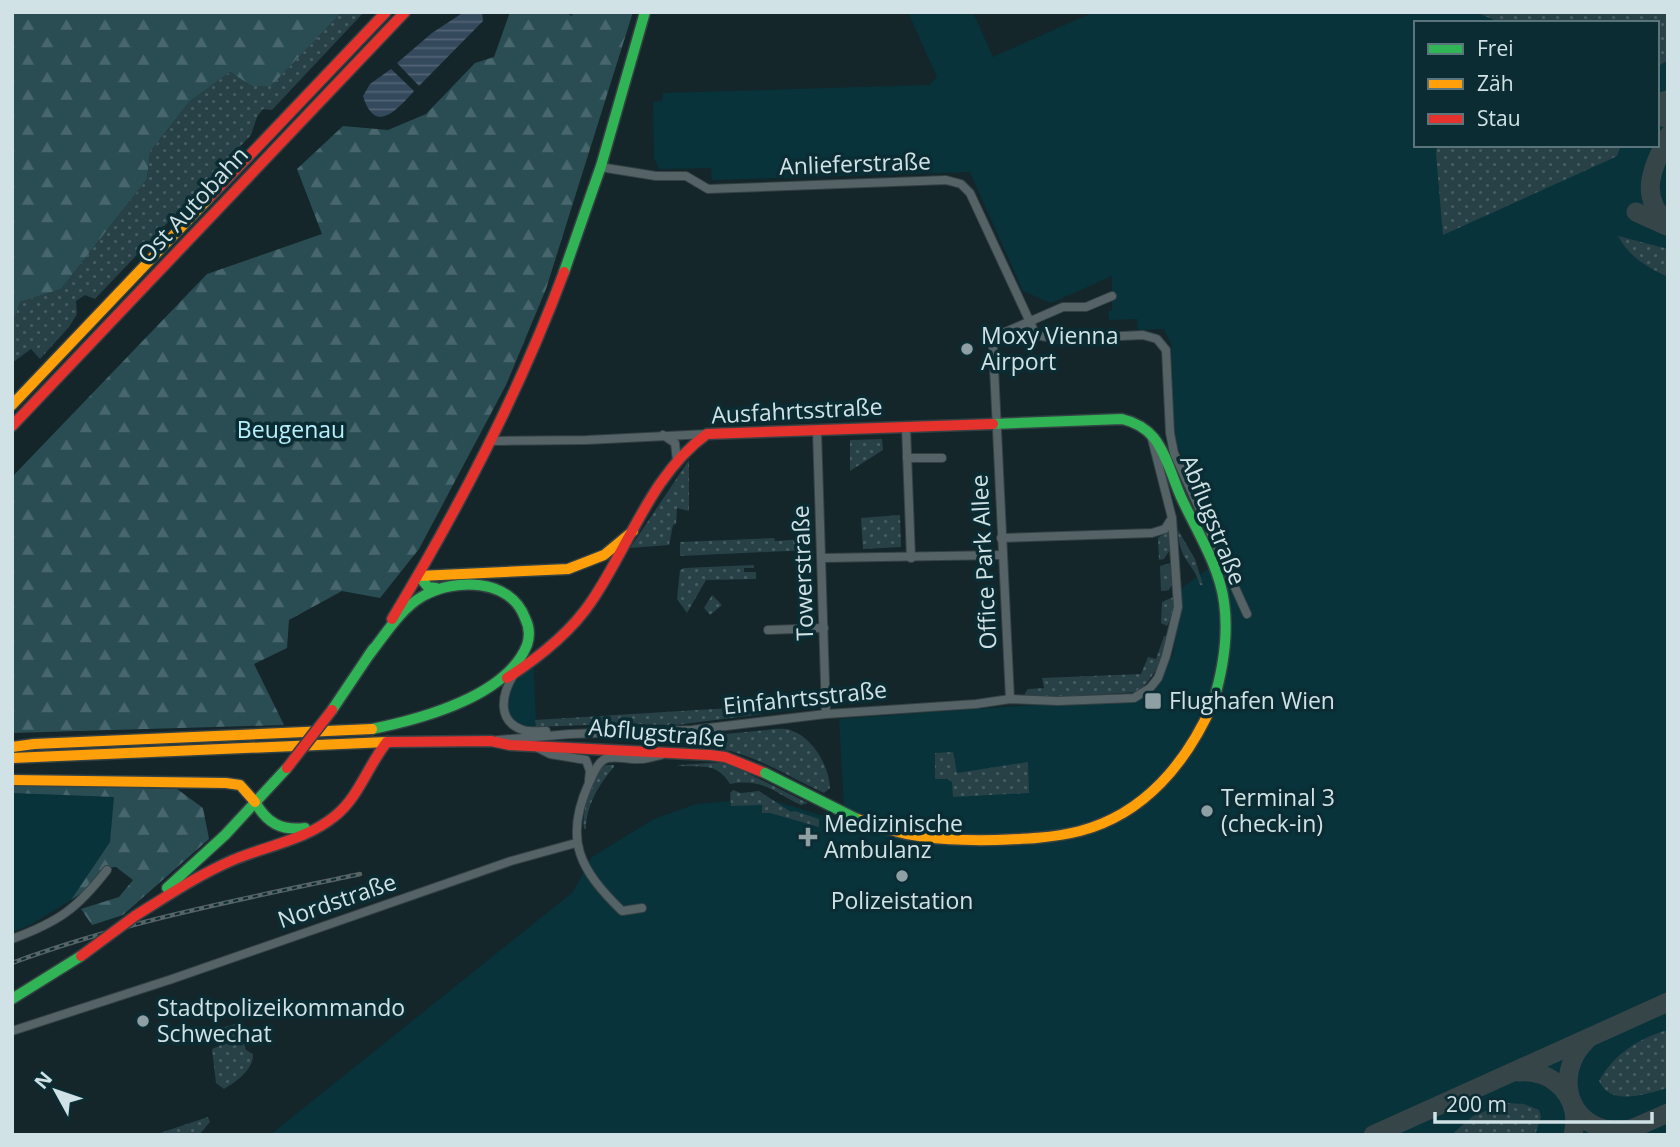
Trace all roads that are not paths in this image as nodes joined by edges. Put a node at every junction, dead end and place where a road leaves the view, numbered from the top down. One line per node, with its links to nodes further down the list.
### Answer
1 (386, 12): 7 (main road, Ost Autobahn)
2 (405, 12): 9 (main road, Ost Autobahn)
3 (645, 12): 4 (main road)
4 (600, 167): 6 (street, Anlieferstraße); 15 (main road)
5 (1112, 296): 6 (street, Office Park Allee)
6 (1028, 322): 8 (street, Office Park Allee); 29 (street)
7 (12, 405)
8 (997, 422): 10 (main road, Ausfahrtsstraße); 14 (main road, Ausfahrtsstraße); 21 (street, Office Park Allee)
9 (12, 426)
10 (906, 427): 11 (main road, Ausfahrtsstraße); 16 (street)
11 (817, 430): 12 (main road, Ausfahrtsstraße); 24 (street, Towerstraße)
12 (707, 434): 13 (street); 18 (main road, Ausfahrtsstraße)
13 (663, 435): 15 (street); 18 (street)
14 (1152, 435): 19 (street, Einfahrtsstraße); 44 (main road, Abflugstraße, bridge)
15 (491, 441): 22 (main road)
16 (907, 458): 17 (street); 25 (street)
17 (942, 458)
18 (677, 461): 20 (main road, Ausfahrtsstraße)
19 (1172, 518): 21 (street); 35 (street, Einfahrtsstraße)
20 (634, 531): 26 (main road); 33 (main road, Ausfahrtsstraße)
21 (1000, 538): 23 (street, Office Park Allee)
22 (432, 552): 26 (main road); 27 (main road)
23 (1002, 555): 25 (street); 35 (street, Office Park Allee)
24 (822, 558): 25 (street); 30 (street, Towerstraße)
25 (911, 558)
26 (452, 573): 27 (main road)
27 (419, 576): 28 (main road); 32 (main road)
28 (436, 588): 32 (main road); 34 (main road)
29 (1247, 614)
30 (824, 628): 31 (street); 36 (street, Towerstraße)
31 (768, 630)
32 (369, 655): 48 (main road, bridge)
33 (514, 674): 34 (main road, Ausfahrtsstraße); 37 (street)
34 (480, 692): 41 (main road)
35 (1010, 699): 36 (street, Einfahrtsstraße)
36 (826, 714): 37 (street, Einfahrtsstraße)
37 (570, 734): 39 (street, Einfahrtsstraße)
38 (12, 741): 41 (main road)
39 (491, 741): 40 (main road, Einfahrtsstraße); 42 (main road, Abflugstraße)
40 (387, 742): 45 (main road, Einfahrtsstraße); 49 (main road)
41 (34, 744): 43 (main road)
42 (532, 746): 44 (main road, Abflugstraße); 47 (street)
43 (12, 747)
44 (665, 754): 47 (street)
45 (12, 758)
46 (12, 780): 48 (main road)
47 (589, 785): 50 (street)
48 (255, 802): 49 (main road); 53 (main road)
49 (322, 825): 53 (main road)
50 (576, 843): 52 (street); 56 (street, Nordstraße)
51 (107, 870): 54 (street)
52 (642, 908)
53 (135, 916): 55 (main road, bridge)
54 (12, 939)
55 (12, 999)
56 (12, 1031)

